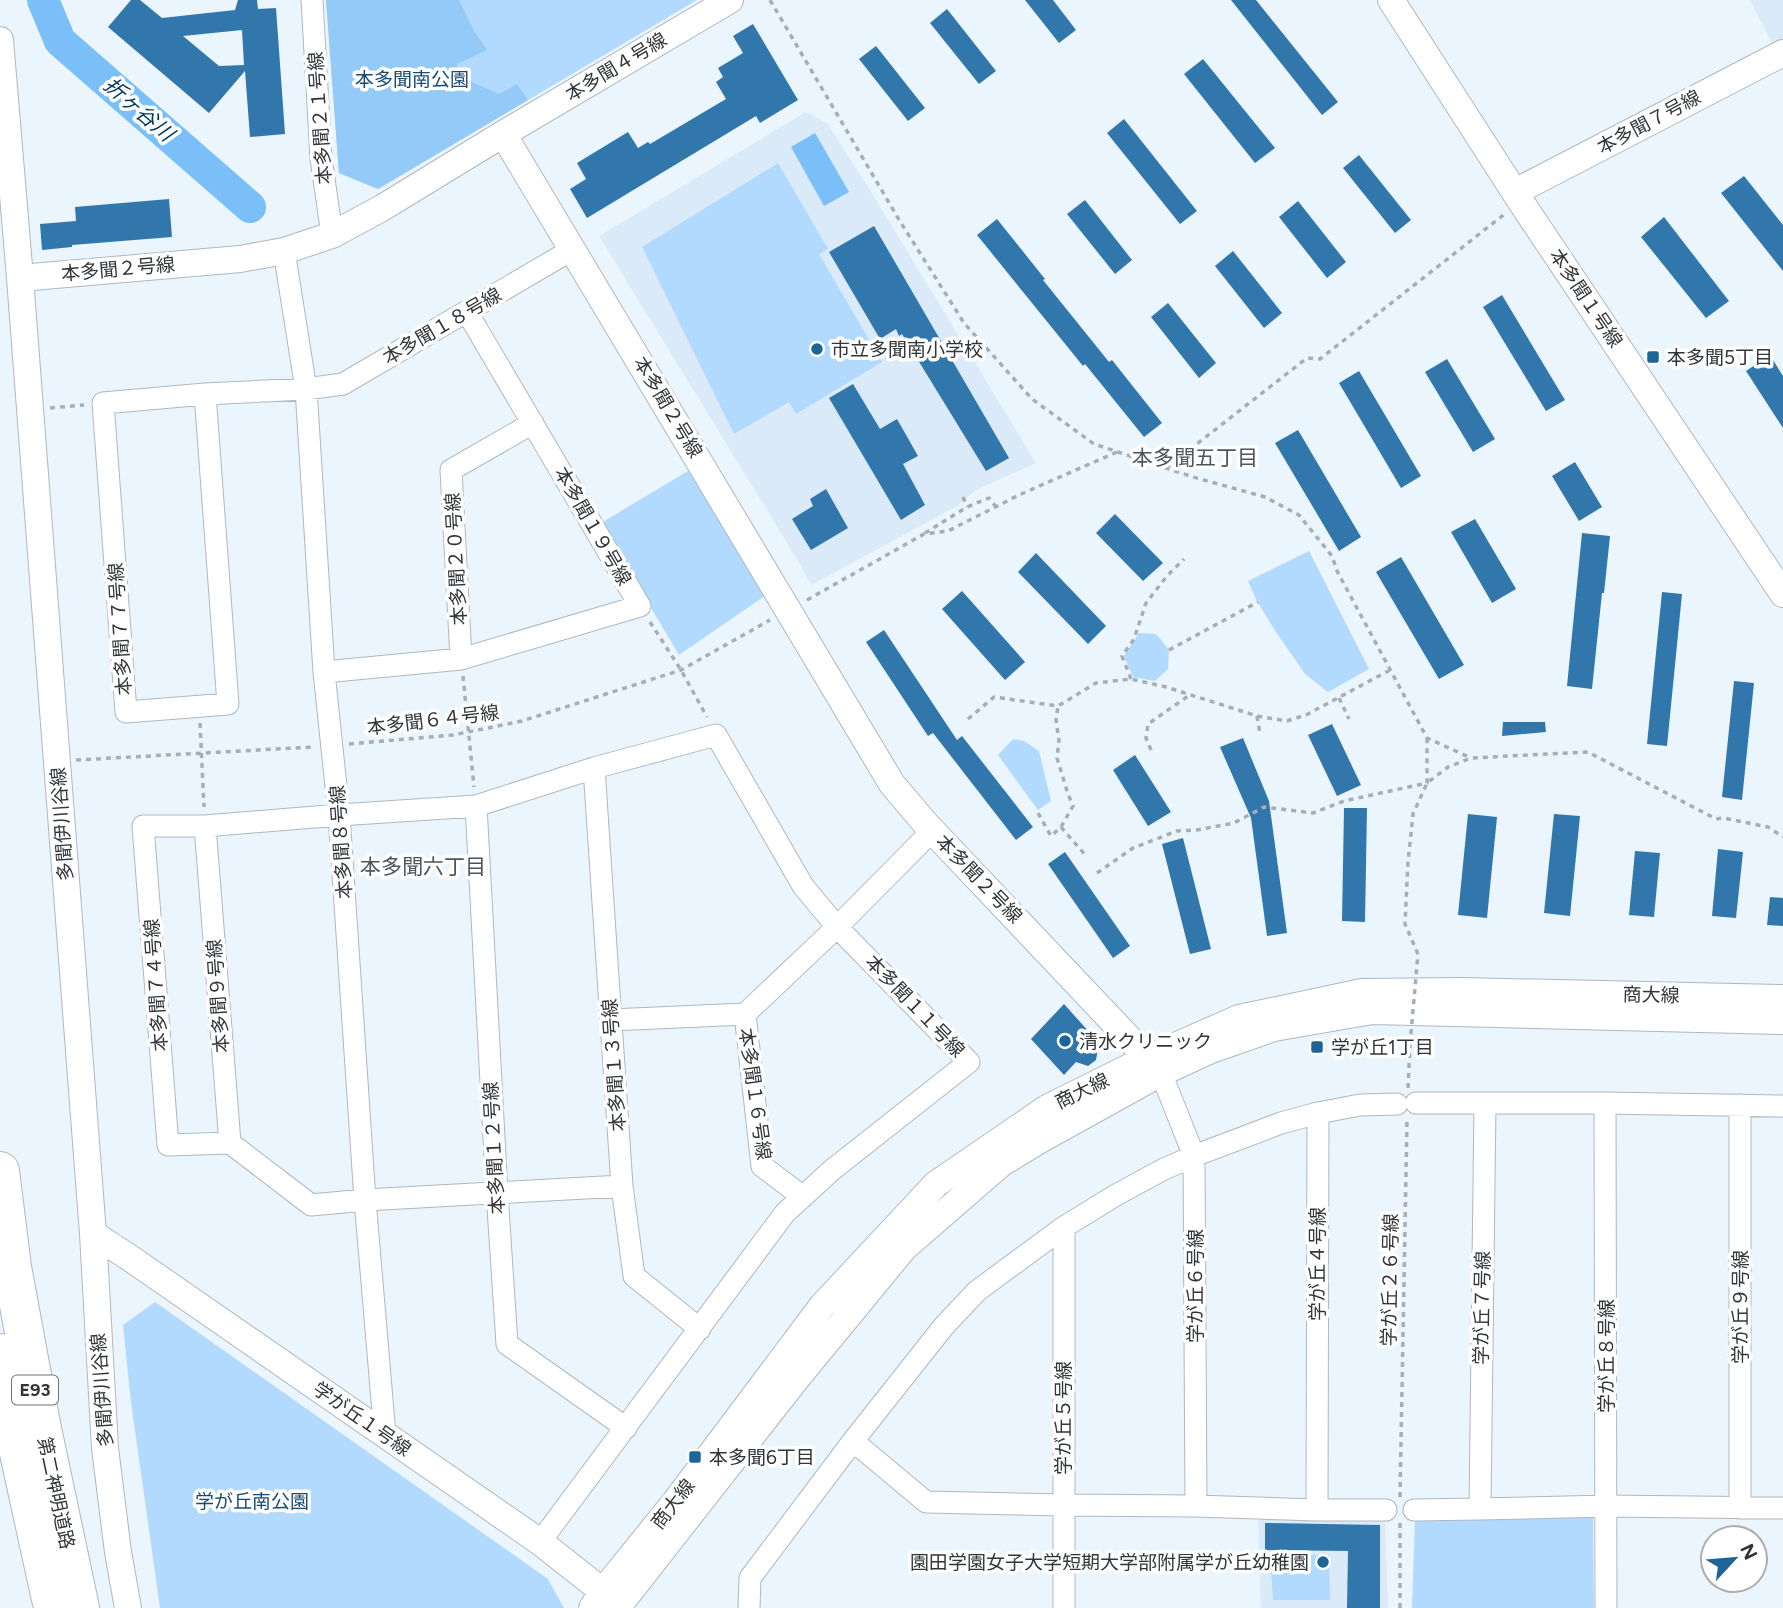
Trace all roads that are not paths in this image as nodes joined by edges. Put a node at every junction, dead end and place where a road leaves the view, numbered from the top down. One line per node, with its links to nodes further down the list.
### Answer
1 (312, 0): 8 (street, 本多聞２１号線)
2 (730, 0): 6 (street, 本多聞４号線)
3 (1391, 0): 7 (street, 本多聞１号線)
4 (0, 40): 11 (street, 多聞伊川谷線)
5 (1783, 53): 7 (street, 本多聞７号線)
6 (503, 134): 8 (street, 本多聞２号線); 9 (street, 本多聞２号線)
7 (1518, 197): 16 (street, 本多聞１号線)
8 (332, 235): 10 (street, 本多聞２号線)
9 (573, 249): 12 (street, 本多聞１８号線); 23 (street, 本多聞２号線)
10 (284, 251): 11 (street, 本多聞２号線); 13 (street, 本多聞８号線)
11 (20, 278): 43 (street, 多聞伊川谷線)
12 (467, 312): 13 (street, 本多聞１８号線); 15 (street, 本多聞１９号線)
13 (306, 388): 14 (street); 18 (street, 本多聞８号線)
14 (205, 394): 14 (street, 本多聞７７号線)
15 (533, 424): 17 (street, 本多聞２０号線); 17 (street, 本多聞１９号線)
16 (1783, 594)
17 (461, 659): 18 (street, 本多聞１９号線)
18 (324, 672): 21 (street, 本多聞８号線)
19 (594, 768): 20 (street); 24 (street, 本多聞１１号線); 27 (street, 本多聞１３号線)
20 (476, 806): 21 (street); 39 (street, 本多聞１２号線)
21 (340, 815): 22 (street); 41 (street, 本多聞８号線)
22 (205, 826): 35 (street, 本多聞９号線); 35 (street, 本多聞７４号線)
23 (933, 830): 24 (street); 29 (street, 本多聞２号線)
24 (838, 927): 26 (street); 40 (street, 本多聞１１号線)
25 (1783, 998): 29 (street, 商大線)
26 (744, 1014): 27 (street); 40 (street, 本多聞１６号線)
27 (611, 1020): 38 (street, 本多聞１３号線)
28 (1783, 1021): 29 (street, 商大線)
29 (1154, 1065): 36 (street, 学が丘６号線); 57 (street, 商大線)
30 (1485, 1103): 31 (street); 34 (street); 52 (street, 学が丘７号線)
31 (1605, 1103): 32 (street); 51 (street, 学が丘８号線)
32 (1740, 1105): 33 (street); 53 (street, 学が丘９号線)
33 (1783, 1106)
34 (1318, 1113): 36 (street); 55 (street, 学が丘４号線)
35 (230, 1143): 41 (street)
36 (1194, 1156): 42 (street); 50 (street, 学が丘６号線)
37 (0, 1171): 59 (highway, 第二神明道路 / E93)
38 (622, 1186): 39 (street); 44 (street, 本多聞１３号線)
39 (496, 1193): 41 (street); 46 (street, 本多聞１２号線)
40 (803, 1197): 44 (street, 本多聞１１号線)
41 (365, 1200): 47 (street, 本多聞８号線)
42 (1064, 1227): 48 (street); 49 (street, 学が丘５号線)
43 (93, 1234): 47 (street, 学が丘１号線); 60 (street, 多聞伊川谷線)
44 (700, 1329): 46 (street, 本多聞１１号線)
45 (0, 1353): 58 (highway, 第二神明道路 / E93)
46 (626, 1428): 56 (street, 本多聞１１号線)
47 (385, 1435): 56 (street, 学が丘１号線)
48 (853, 1441): 49 (street); 61 (street)
49 (1063, 1505): 50 (street); 62 (street, 学が丘５号線)
50 (1196, 1506): 55 (street)
51 (1607, 1506): 52 (street); 53 (street); 63 (street, 学が丘８号線)
52 (1480, 1508): 55 (street)
53 (1740, 1508): 54 (street)
54 (1783, 1508)
55 (1317, 1510)
56 (540, 1542): 57 (street, 学が丘１号線)
57 (612, 1604)
58 (53, 1608)
59 (80, 1608)
60 (128, 1608)
61 (749, 1608)
62 (1063, 1608)
63 (1606, 1608)

